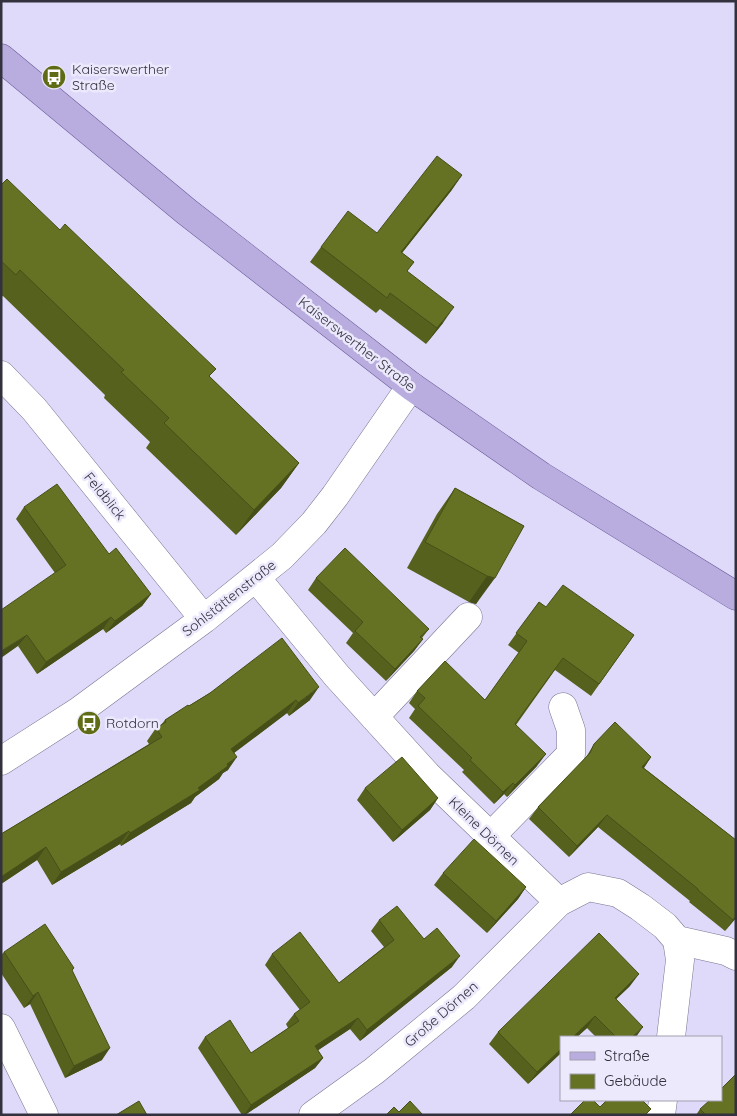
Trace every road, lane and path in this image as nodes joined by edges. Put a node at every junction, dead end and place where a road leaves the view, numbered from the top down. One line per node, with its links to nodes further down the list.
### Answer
1 (1, 58): 3 (main road, Kaiserswerther Straße)
2 (1, 375): 7 (street, Feldblick)
3 (411, 386): 4 (street, Sohlstättenstraße); 5 (main road, Kaiserswerther Straße)
4 (256, 578): 7 (street, Sohlstättenstraße); 9 (street, Kleine Dörnen)
5 (736, 596)
6 (468, 617): 9 (street)
7 (204, 619): 10 (street, Sohlstättenstraße)
8 (563, 707): 11 (street)
9 (374, 717): 11 (street, Kleine Dörnen)
10 (1, 762)
11 (490, 836): 12 (street, Kleine Dörnen)
12 (559, 902): 13 (street); 19 (street, Große Dörnen)
13 (677, 940): 14 (street); 16 (street)
14 (736, 956)
15 (1, 1028): 18 (street)
16 (671, 1036)
17 (663, 1101): 20 (street)
18 (44, 1115)
19 (313, 1115)
20 (661, 1115)

